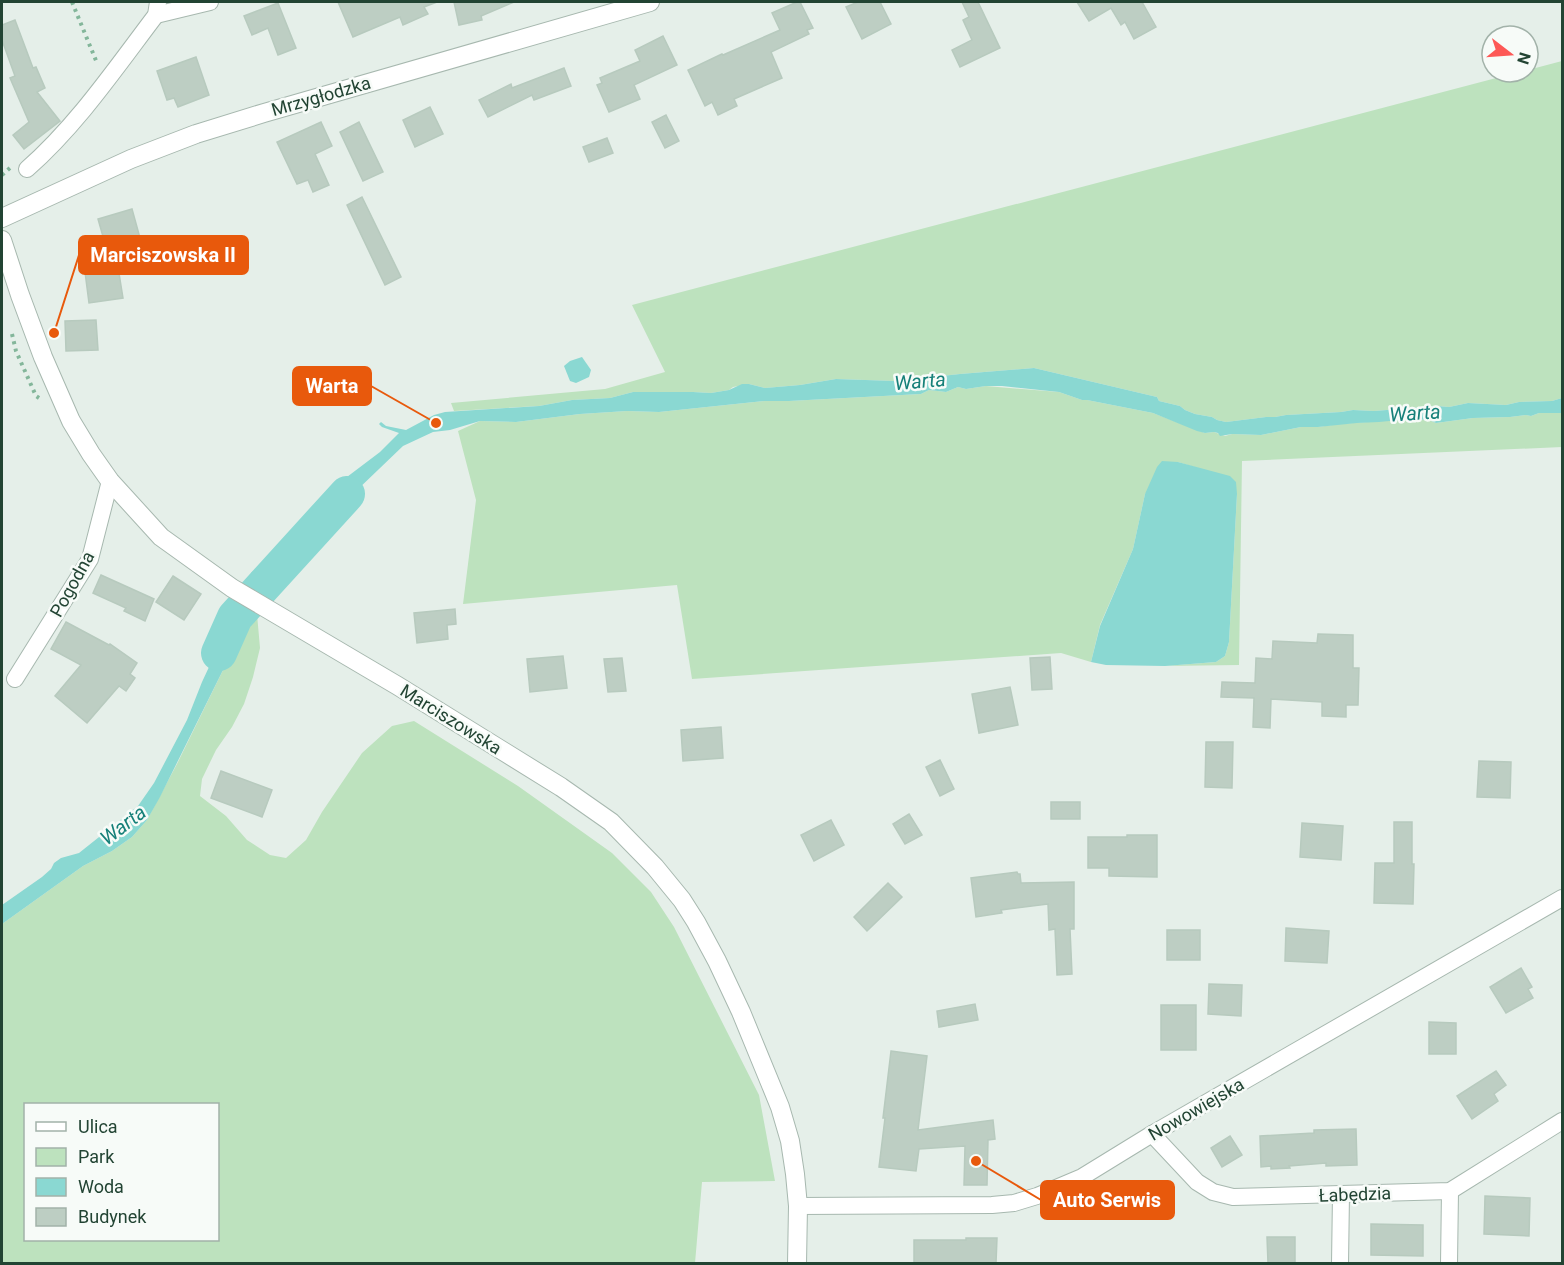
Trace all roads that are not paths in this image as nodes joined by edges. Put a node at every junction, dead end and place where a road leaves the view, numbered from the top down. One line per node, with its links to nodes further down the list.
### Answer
1 (210, 2): 3 (street)
2 (651, 2): 5 (street, Mrzygłodzka)
3 (157, 8): 4 (street)
4 (27, 169)
5 (2, 218)
6 (2, 240): 7 (street, Marciszowska)
7 (110, 481): 8 (street, Pogodna); 14 (street, Marciszowska)
8 (15, 679)
9 (1563, 898): 11 (street, Nowowiejska)
10 (1563, 1121): 12 (street)
11 (1152, 1134): 13 (street, Łabędzia); 14 (street, Nowowiejska)
12 (1450, 1191): 13 (street, Łabędzia); 17 (street)
13 (1341, 1194): 16 (street)
14 (798, 1206): 15 (street, Marciszowska)
15 (797, 1263)
16 (1340, 1263)
17 (1449, 1263)

